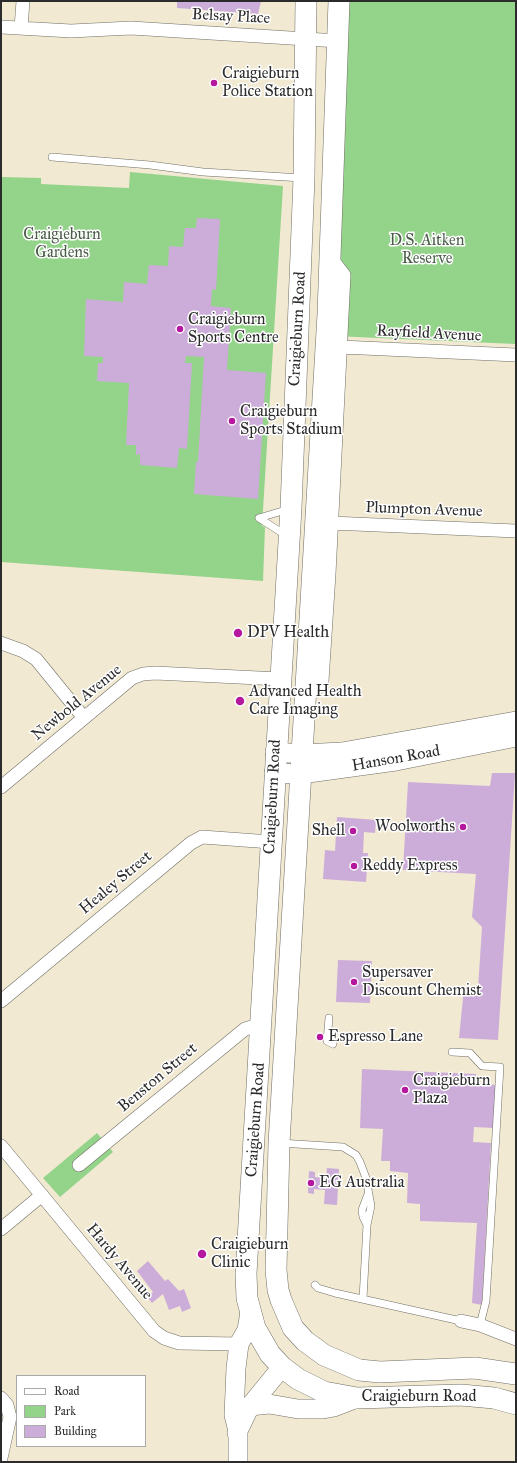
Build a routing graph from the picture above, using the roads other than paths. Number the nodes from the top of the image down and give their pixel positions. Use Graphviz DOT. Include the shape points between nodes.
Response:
graph roads {
  1 [pos="23,1"];
  2 [pos="306,1"];
  3 [pos="339,1"];
  4 [pos="1,27"];
  5 [pos="21,28"];
  6 [pos="299,34"];
  7 [pos="338,41"];
  8 [pos="52,157"];
  9 [pos="304,178"];
  10 [pos="331,258"];
  11 [pos="341,347"];
  12 [pos="516,355"];
  13 [pos="291,508"];
  14 [pos="331,523"];
  15 [pos="516,531"];
  16 [pos="289,538"];
  17 [pos="1,643"];
  18 [pos="280,679"];
  19 [pos="306,698"];
  20 [pos="84,718"];
  21 [pos="516,721"];
  22 [pos="516,737"];
  23 [pos="275,752"];
  24 [pos="302,754"];
  25 [pos="274,773"];
  26 [pos="301,774"];
  27 [pos="1,787"];
  28 [pos="271,842"];
  29 [pos="1,1002"];
  30 [pos="328,1018"];
  31 [pos="262,1024"];
  32 [pos="333,1044"];
  33 [pos="452,1052"];
  34 [pos="254,1142"];
  35 [pos="279,1143"];
  36 [pos="1,1146"];
  37 [pos="80,1165"];
  38 [pos="42,1195"];
  39 [pos="1,1229"];
  40 [pos="315,1284"];
  41 [pos="363,1299"];
  42 [pos="250,1312"];
  43 [pos="462,1321"];
  44 [pos="480,1325"];
  45 [pos="516,1339"];
  46 [pos="304,1341"];
  47 [pos="240,1344"];
  48 [pos="282,1367"];
  49 [pos="516,1374"];
  50 [pos="1,1398"];
  51 [pos="357,1398"];
  52 [pos="516,1404"];
  53 [pos="250,1406"];
  54 [pos="238,1431"];
  55 [pos="1,1458"];
  56 [pos="232,1462"];
  57 [pos="238,1462"];
  1 -- 5 [label="street"];
  2 -- 6 [label="main road, Craigieburn Road"];
  3 -- 7 [label="main road, Craigieburn Road"];
  4 -- 5 [label="street, Belsay Place"];
  5 -- 6 [label="street, Belsay Place" via="71,31 131,28"];
  6 -- 7 [label="street, Belsay Place"];
  6 -- 9 [label="main road, Craigieburn Road"];
  7 -- 10 [label="main road, Craigieburn Road"];
  8 -- 9 [label="lane" via="203,172"];
  9 -- 13 [label="main road, Craigieburn Road"];
  10 -- 11 [label="street" via="344,275"];
  10 -- 19 [label="main road, Craigieburn Road"];
  11 -- 12 [label="street, Rayfield Avenue"];
  11 -- 14 [label="street"];
  13 -- 16 [label="main road, Craigieburn Road"];
  13 -- 16 [label="lane" via="259,518"];
  14 -- 15 [label="street, Plumpton Avenue"];
  14 -- 19 [label="street" via="322,677 318,688"];
  16 -- 18 [label="main road, Craigieburn Road"];
  17 -- 20 [label="street" via="24,651 36,659"];
  18 -- 20 [label="street, Newbold Avenue" via="143,674 132,678"];
  18 -- 23 [label="main road, Craigieburn Road"];
  19 -- 24 [label="main road, Craigieburn Road"];
  20 -- 27 [label="street, Newbold Avenue"];
  21 -- 24 [label="street, Hanson Road" via="342,752"];
  22 -- 26 [label="street, Hanson Road" via="396,761"];
  23 -- 24 [label="street, Hanson Road"];
  23 -- 25 [label="main road, Craigieburn Road"];
  24 -- 26 [label="main road, Craigieburn Road"];
  25 -- 26 [label="street, Hanson Road"];
  25 -- 28 [label="main road, Craigieburn Road"];
  26 -- 35 [label="main road, Craigieburn Road"];
  28 -- 29 [label="street, Healey Street" via="202,837 191,843"];
  28 -- 31 [label="main road, Craigieburn Road"];
  30 -- 32 [label="lane" via="327,1041"];
  31 -- 34 [label="main road, Craigieburn Road"];
  31 -- 37 [label="street, Benston Street" via="239,1033"];
  33 -- 44 [label="lane" via="470,1053 482,1066 500,1067 486,1301"];
  34 -- 35 [label="main road"];
  34 -- 42 [label="main road, Craigieburn Road" via="246,1274"];
  35 -- 41 [label="lane" via="343,1147 356,1155 360,1162 368,1194 362,1210 367,1225"];
  35 -- 46 [label="main road, Craigieburn Road" via="276,1270 278,1290 294,1328"];
  36 -- 38 [label="street, Hardy Avenue"];
  38 -- 39 [label="street"];
  38 -- 47 [label="street, Hardy Avenue" via="154,1331 179,1343"];
  40 -- 41 [label="lane" via="318,1288"];
  41 -- 43 [label="lane"];
  42 -- 47 [label="street" via="247,1330"];
  42 -- 48 [label="main road, Craigieburn Road" via="260,1338"];
  43 -- 44 [label="street"];
  44 -- 45 [label="street"];
  46 -- 48 [label="main road"];
  46 -- 49 [label="main road, Craigieburn Road" via="324,1355 359,1370 380,1372 475,1368"];
  47 -- 54 [label="street" via="234,1416"];
  48 -- 51 [label="main road, Craigieburn Road" via="298,1379 324,1392"];
  48 -- 53 [label="street"];
  50 -- 55 [label="street" via="7,1405 10,1417"];
  51 -- 52 [label="main road, Craigieburn Road" via="461,1395 494,1398"];
  51 -- 53 [label="street" via="334,1408 323,1409 298,1409 269,1404"];
  53 -- 54 [label="street"];
  54 -- 56 [label="street"];
  54 -- 57 [label="street"];
}
